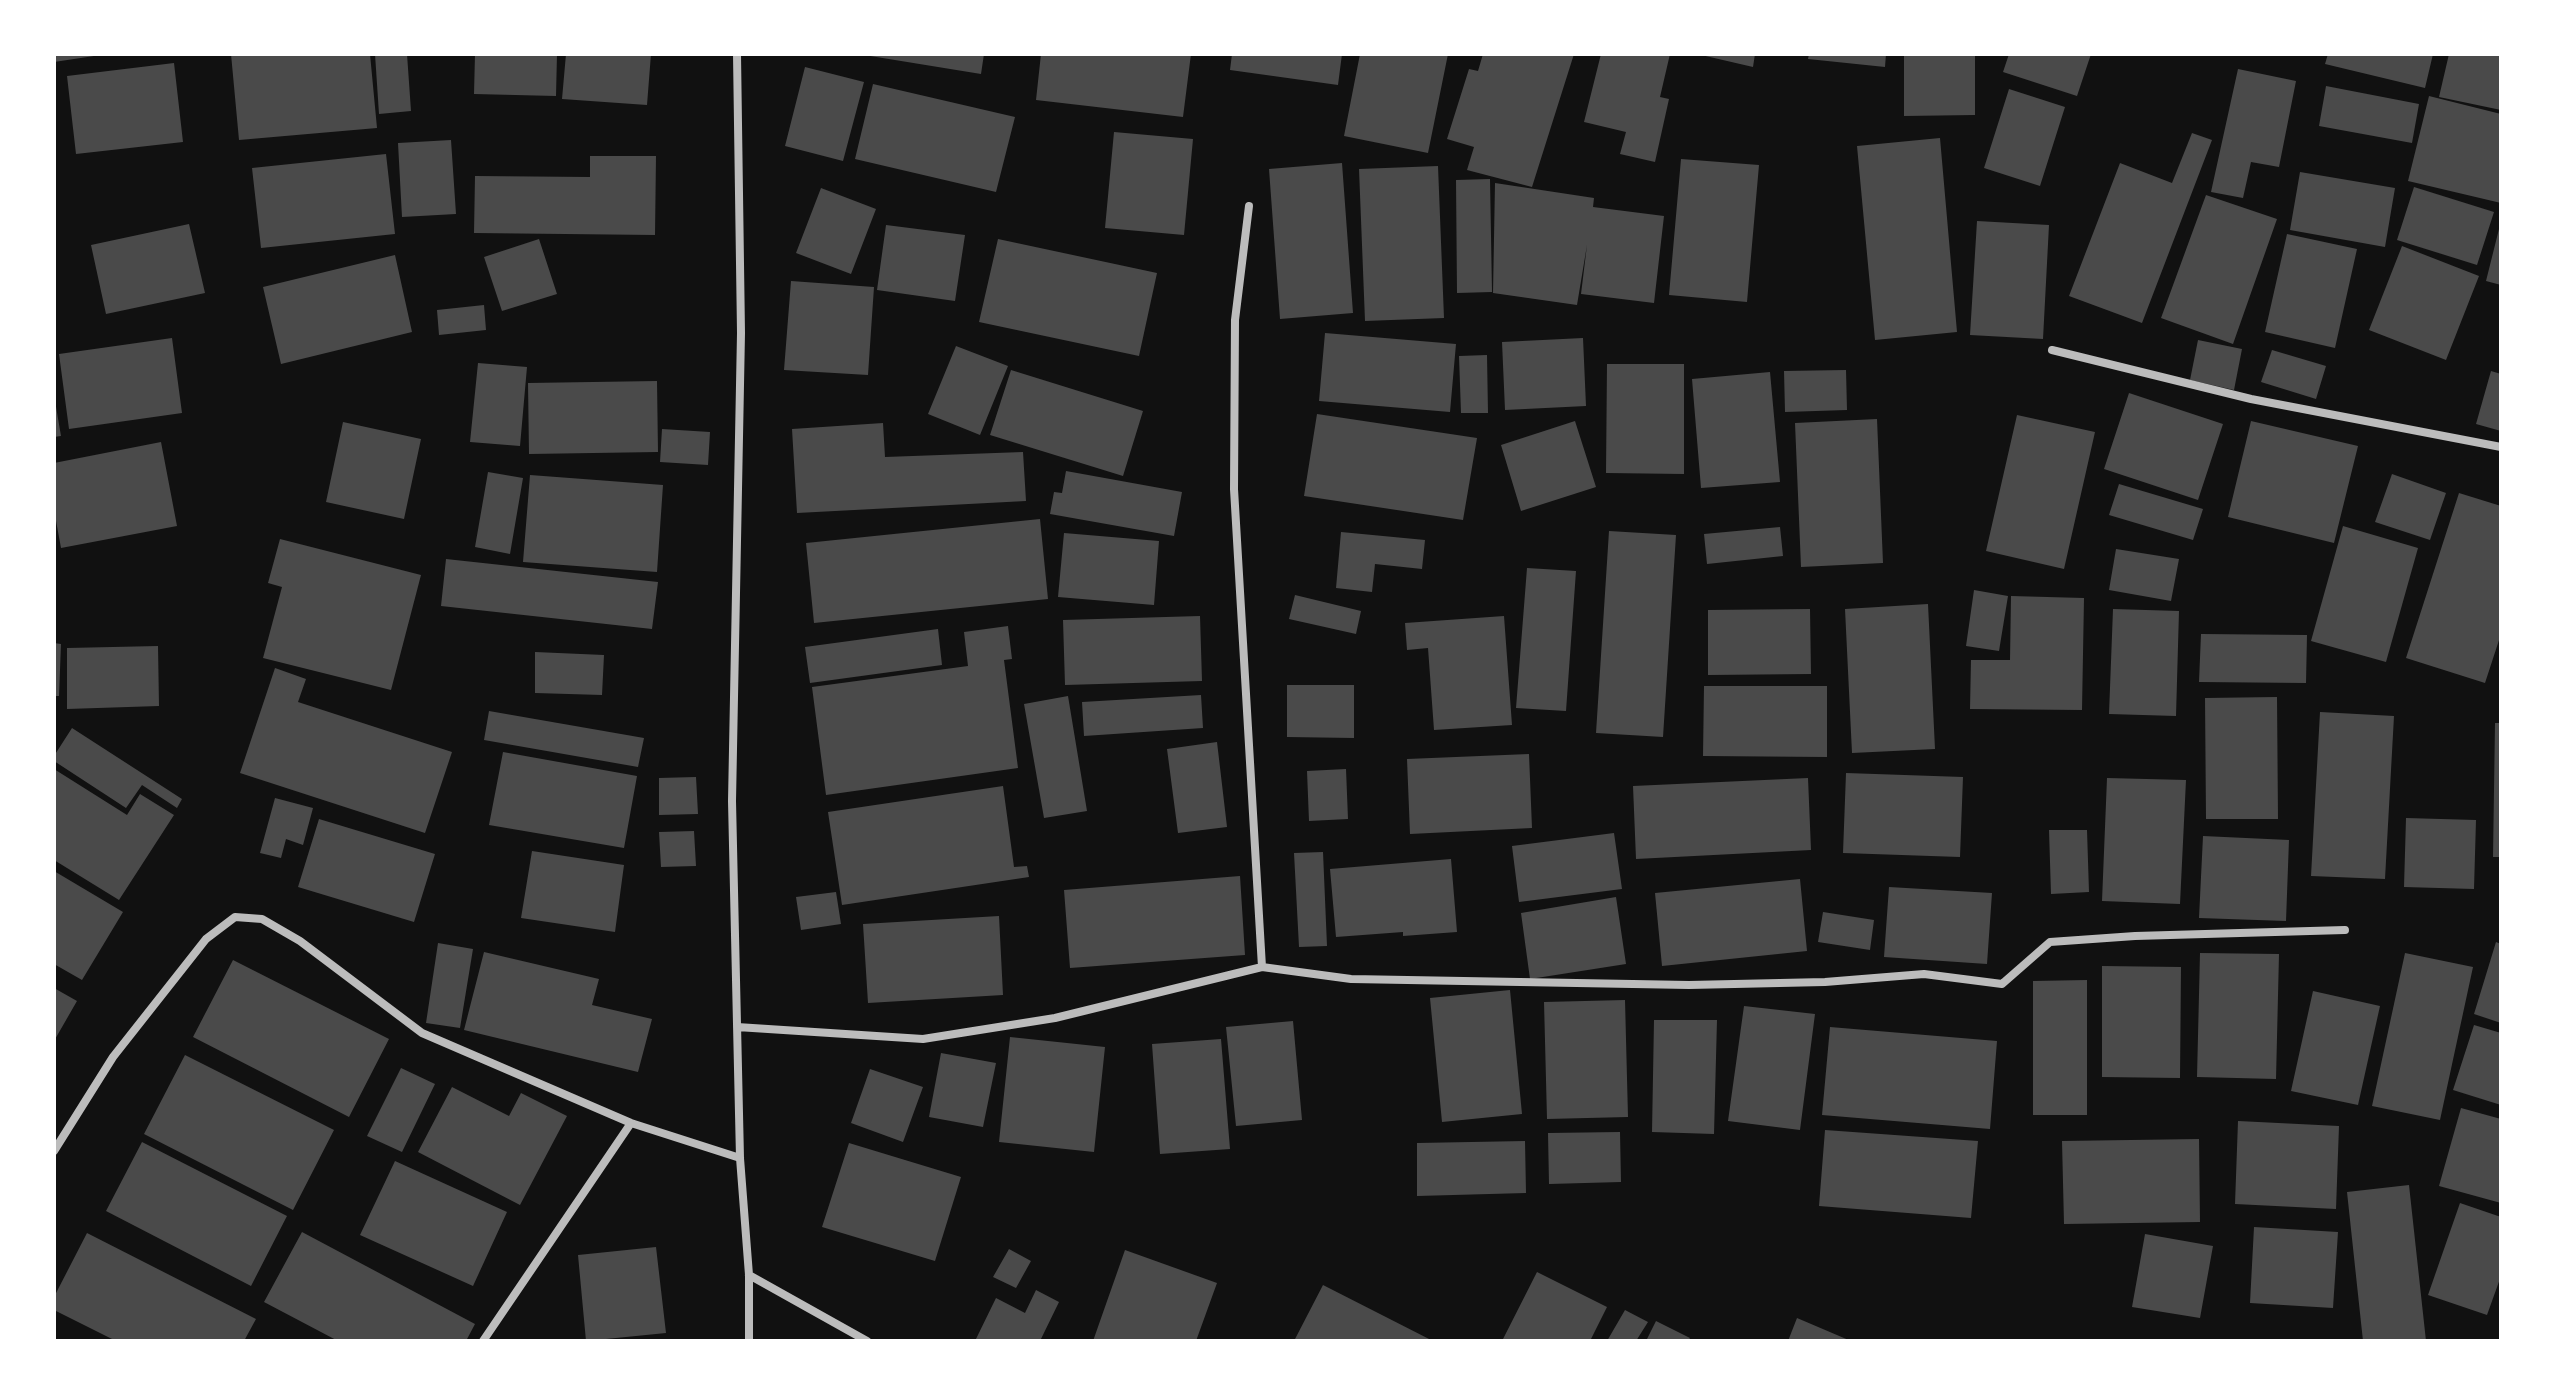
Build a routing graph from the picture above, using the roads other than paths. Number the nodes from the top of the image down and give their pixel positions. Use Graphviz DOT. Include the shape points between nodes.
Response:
graph roads {
  1 [pos="737,54"];
  2 [pos="1249,206"];
  3 [pos="2052,350"];
  4 [pos="2501,447"];
  5 [pos="2345,930"];
  6 [pos="1262,967"];
  7 [pos="737,1027"];
  8 [pos="631,1123"];
  9 [pos="58,1137"];
  10 [pos="54,1151"];
  11 [pos="740,1158"];
  12 [pos="749,1275"];
  13 [pos="483,1341"];
  14 [pos="749,1341"];
  15 [pos="867,1341"];
  1 -- 7 [label="street" via="741,333 732,801"];
  2 -- 6 [label="street" via="1235,320 1234,489"];
  3 -- 4 [label="street" via="2251,399"];
  5 -- 6 [label="street" via="2050,942 2002,984 1924,974 1689,985 1351,979"];
  6 -- 7 [label="street" via="1055,1018 923,1039"];
  7 -- 11 [label="street"];
  8 -- 9 [label="street" via="422,1033 300,941 262,919 235,917 206,939"];
  8 -- 11 [label="street"];
  8 -- 13 [label="street"];
  9 -- 10 [label="street"];
  11 -- 12 [label="street"];
  12 -- 14 [label="street"];
  12 -- 15 [label="street"];
}
